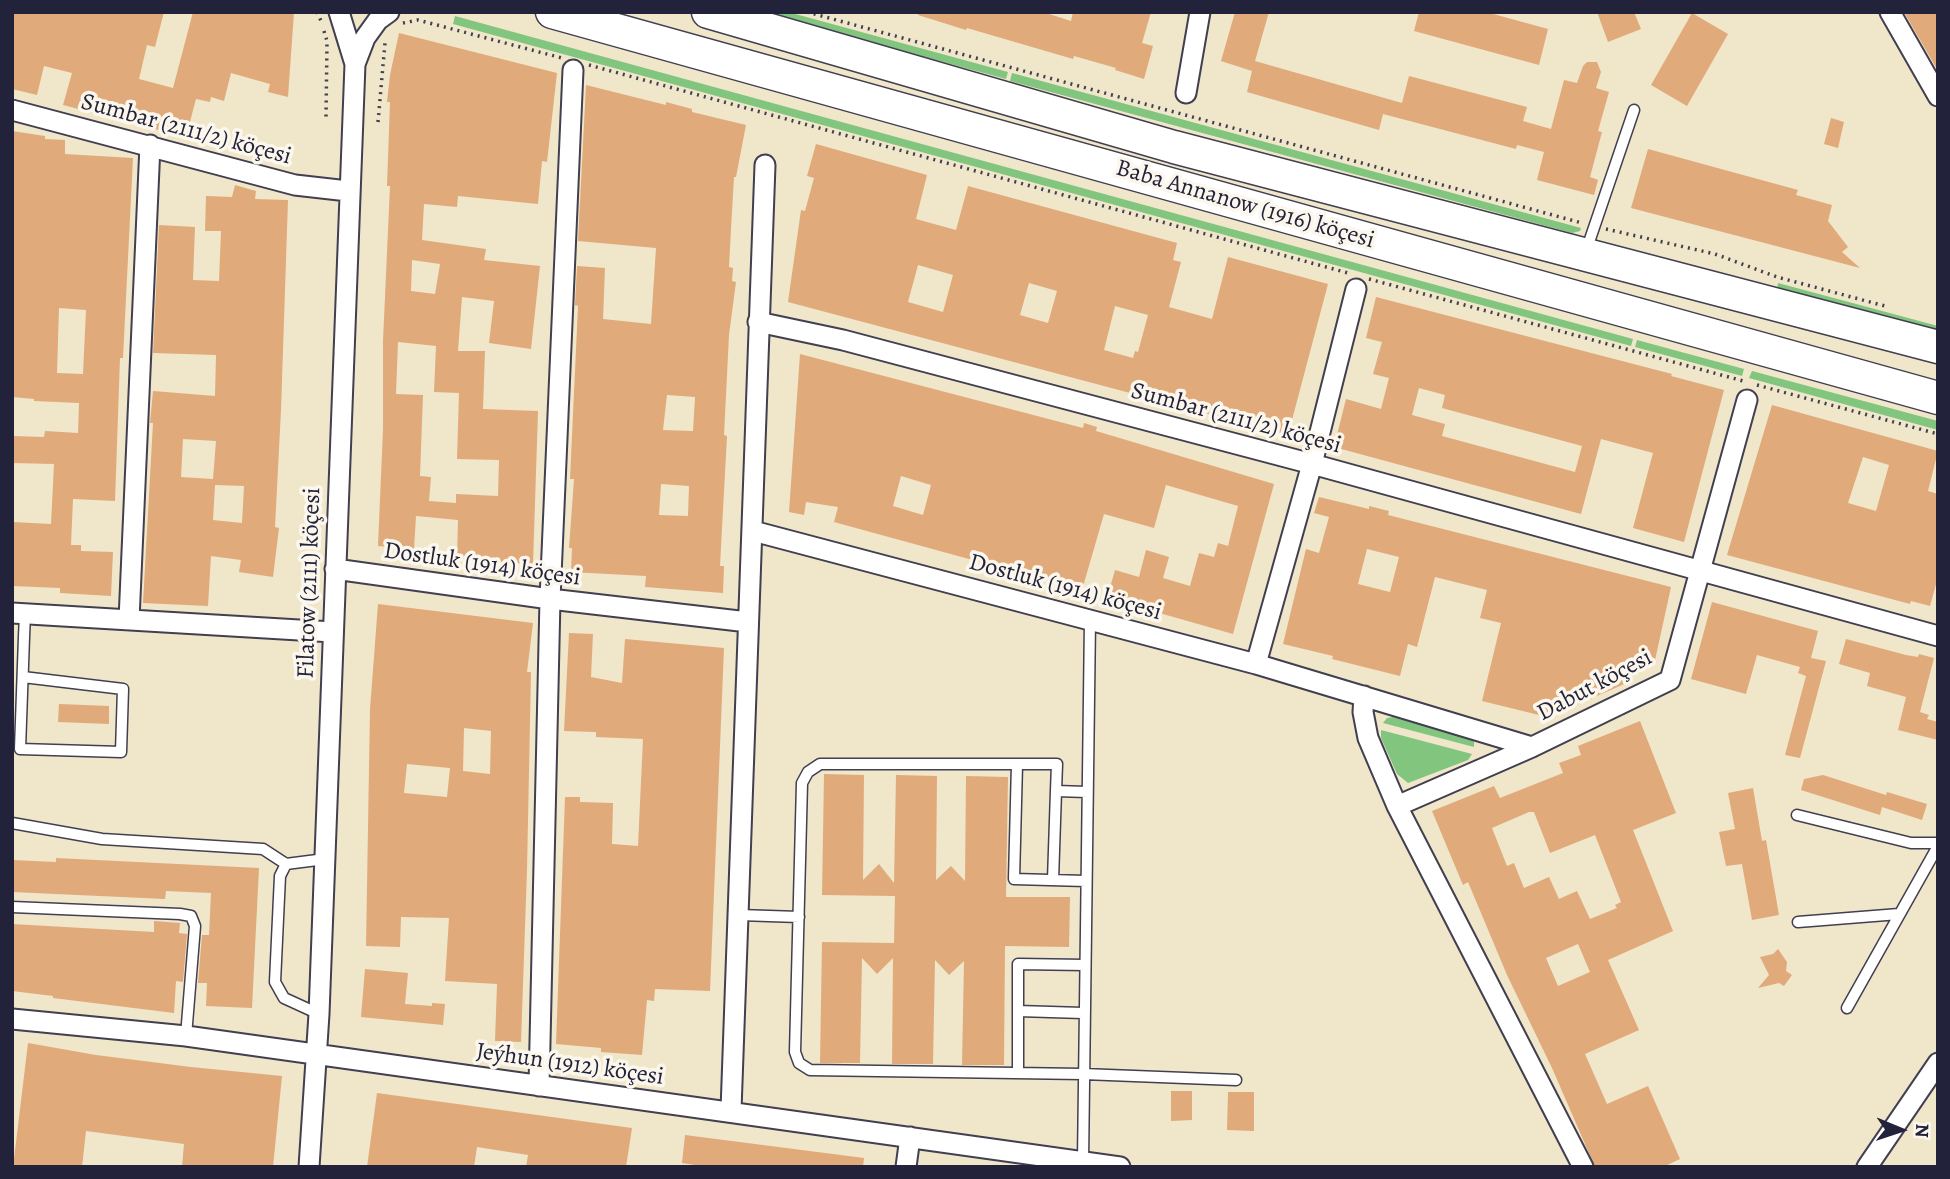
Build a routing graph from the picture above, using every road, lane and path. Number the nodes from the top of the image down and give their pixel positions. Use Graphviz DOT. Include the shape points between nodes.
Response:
graph roads {
  1 [pos="317,12"];
  2 [pos="340,12"];
  3 [pos="552,12"];
  4 [pos="708,12"];
  5 [pos="807,12"];
  6 [pos="1200,12"];
  7 [pos="1890,12"];
  8 [pos="393,19"];
  9 [pos="385,42"];
  10 [pos="355,64"];
  11 [pos="574,64"];
  12 [pos="1186,93"];
  13 [pos="1938,96"];
  14 [pos="12,110"];
  15 [pos="1634,110"];
  16 [pos="326,118"];
  17 [pos="378,122"];
  18 [pos="150,145"];
  19 [pos="765,165"];
  20 [pos="348,191"];
  21 [pos="1590,241"];
  22 [pos="1356,289"];
  23 [pos="1896,309"];
  24 [pos="758,322"];
  25 [pos="1938,347"];
  26 [pos="1938,398"];
  27 [pos="1747,400"];
  28 [pos="1938,434"];
  29 [pos="1311,464"];
  30 [pos="753,531"];
  31 [pos="335,569"];
  32 [pos="1700,569"];
  33 [pos="550,599"];
  34 [pos="19,613"];
  35 [pos="128,620"];
  36 [pos="1090,620"];
  37 [pos="748,622"];
  38 [pos="333,632"];
  39 [pos="1938,636"];
  40 [pos="1256,664"];
  41 [pos="23,677"];
  42 [pos="1364,696"];
  43 [pos="1532,747"];
  44 [pos="1017,764"];
  45 [pos="1056,791"];
  46 [pos="1087,792"];
  47 [pos="1397,806"];
  48 [pos="1797,815"];
  49 [pos="12,822"];
  50 [pos="1938,845"];
  51 [pos="325,859"];
  52 [pos="286,864"];
  53 [pos="1053,880"];
  54 [pos="1086,881"];
  55 [pos="12,907"];
  56 [pos="1899,914"];
  57 [pos="739,915"];
  58 [pos="799,917"];
  59 [pos="1798,922"];
  60 [pos="1085,965"];
  61 [pos="1847,1008"];
  62 [pos="1018,1011"];
  63 [pos="1083,1013"];
  64 [pos="319,1014"];
  65 [pos="12,1019"];
  66 [pos="187,1036"];
  67 [pos="315,1054"];
  68 [pos="1938,1063"];
  69 [pos="1018,1073"];
  70 [pos="1083,1074"];
  71 [pos="1236,1080"];
  72 [pos="538,1086"];
  73 [pos="731,1111"];
  74 [pos="910,1137"];
  75 [pos="1083,1161"];
  76 [pos="309,1167"];
  77 [pos="906,1167"];
  78 [pos="1120,1167"];
  79 [pos="1583,1167"];
  80 [pos="1867,1167"];
  1 -- 16 [label="path" via="327,41"];
  2 -- 10 [label="street"];
  3 -- 26 [label="main road, Baba Annanow (1916) köçesi"];
  4 -- 21 [label="main road, Baba Annanow (1916) köçesi" via="1174,147"];
  5 -- 21 [label="path"];
  6 -- 12 [label="street"];
  7 -- 13 [label="street"];
  8 -- 10 [label="street, Filatow (2111) köçesi" via="378,20"];
  8 -- 11 [label="path" via="418,20"];
  9 -- 17 [label="path"];
  10 -- 20 [label="street, Filatow (2111) köçesi"];
  11 -- 28 [label="path"];
  11 -- 33 [label="street"];
  14 -- 18 [label="street, Sumbar (2111/2) köçesi"];
  15 -- 21 [label="lane"];
  18 -- 20 [label="street, Sumbar (2111/2) köçesi" via="295,185"];
  18 -- 35 [label="street"];
  19 -- 24 [label="street"];
  20 -- 31 [label="street, Filatow (2111) köçesi"];
  21 -- 23 [label="path" via="1715,254"];
  21 -- 25 [label="main road, Baba Annanow (1916) köçesi"];
  22 -- 29 [label="street"];
  24 -- 29 [label="street, Sumbar (2111/2) köçesi" via="843,340"];
  24 -- 30 [label="street"];
  27 -- 32 [label="street, Dabut köçesi"];
  29 -- 32 [label="street, Sumbar (2111/2) köçesi"];
  29 -- 40 [label="street"];
  30 -- 36 [label="street, Dostluk (1914) köçesi"];
  30 -- 37 [label="street"];
  31 -- 33 [label="street, Dostluk (1914) köçesi"];
  31 -- 38 [label="street, Filatow (2111) köçesi"];
  32 -- 39 [label="street, Sumbar (2111/2) köçesi"];
  32 -- 43 [label="street, Dabut köçesi" via="1670,680"];
  33 -- 37 [label="street, Dostluk (1914) köçesi"];
  33 -- 72 [label="street"];
  34 -- 35 [label="street"];
  34 -- 41 [label="lane"];
  35 -- 38 [label="street"];
  36 -- 40 [label="street, Dostluk (1914) köçesi"];
  36 -- 46 [label="lane"];
  37 -- 57 [label="street"];
  38 -- 51 [label="street, Filatow (2111) köçesi"];
  40 -- 42 [label="street, Dostluk (1914) köçesi"];
  41 -- 41 [label="lane" via="20,749 121,752 123,689"];
  42 -- 43 [label="street, Dostluk (1914) köçesi"];
  42 -- 47 [label="street" via="1368,737"];
  43 -- 47 [label="street, Dabut köçesi"];
  44 -- 45 [label="lane" via="1057,764"];
  44 -- 53 [label="lane" via="1014,880"];
  44 -- 58 [label="lane" via="820,764 808,772 802,783"];
  45 -- 46 [label="lane"];
  45 -- 53 [label="lane"];
  46 -- 54 [label="lane"];
  47 -- 79 [label="street"];
  48 -- 50 [label="lane" via="1911,843"];
  49 -- 52 [label="lane" via="102,839 263,849"];
  50 -- 56 [label="lane"];
  51 -- 52 [label="lane"];
  51 -- 64 [label="street, Filatow (2111) köçesi"];
  52 -- 64 [label="lane" via="280,876 275,982 284,998"];
  53 -- 54 [label="lane"];
  54 -- 60 [label="lane"];
  55 -- 66 [label="lane" via="191,916 195,926"];
  56 -- 59 [label="lane"];
  56 -- 61 [label="lane"];
  57 -- 58 [label="lane"];
  57 -- 73 [label="street"];
  58 -- 69 [label="lane" via="795,1052 799,1063 810,1070"];
  60 -- 62 [label="lane" via="1018,964"];
  60 -- 63 [label="lane"];
  62 -- 63 [label="lane"];
  62 -- 69 [label="lane"];
  63 -- 70 [label="lane"];
  64 -- 67 [label="street, Filatow (2111) köçesi"];
  65 -- 66 [label="street, Jeýhun (1912) köçesi"];
  66 -- 67 [label="street, Jeýhun (1912) köçesi"];
  67 -- 72 [label="street, Jeýhun (1912) köçesi"];
  67 -- 76 [label="street, Filatow (2111) köçesi"];
  68 -- 80 [label="street"];
  69 -- 70 [label="lane"];
  70 -- 71 [label="lane"];
  70 -- 75 [label="lane"];
  72 -- 73 [label="street, Jeýhun (1912) köçesi"];
  73 -- 74 [label="street, Jeýhun (1912) köçesi"];
  74 -- 75 [label="street, Jeýhun (1912) köçesi"];
  74 -- 77 [label="street"];
  75 -- 78 [label="street, Jeýhun (1912) köçesi"];
}
